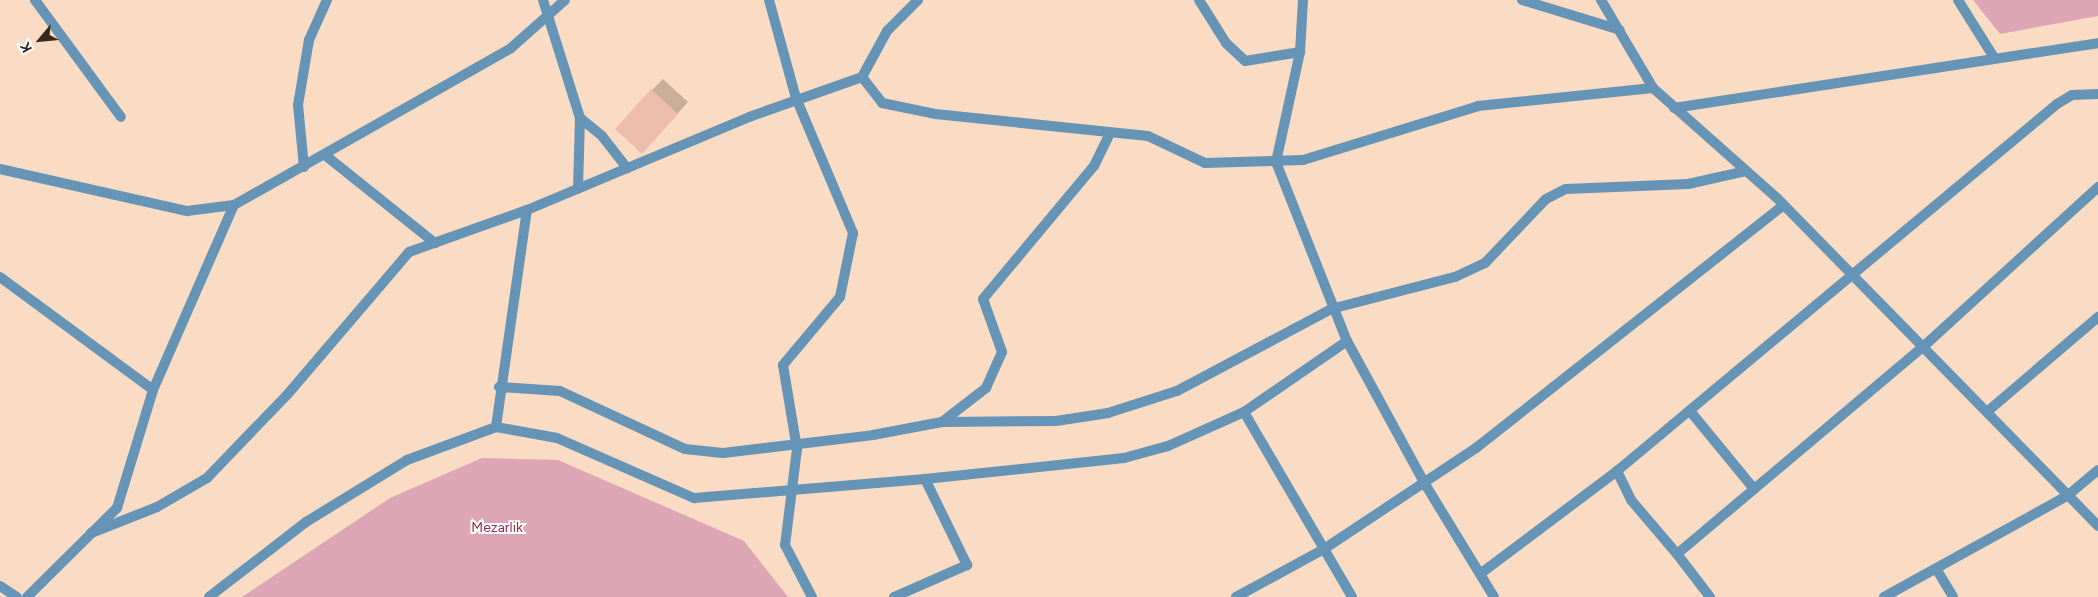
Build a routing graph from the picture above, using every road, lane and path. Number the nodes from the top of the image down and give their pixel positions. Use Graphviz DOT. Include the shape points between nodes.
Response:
graph roads {
  1 [pos="35,0"];
  2 [pos="327,0"];
  3 [pos="543,0"];
  4 [pos="565,0"];
  5 [pos="770,0"];
  6 [pos="918,0"];
  7 [pos="1199,0"];
  8 [pos="1303,0"];
  9 [pos="1522,0"];
  10 [pos="1601,0"];
  11 [pos="1958,0"];
  12 [pos="549,14"];
  13 [pos="1620,30"];
  14 [pos="2098,43"];
  15 [pos="1300,52"];
  16 [pos="1993,56"];
  17 [pos="862,77"];
  18 [pos="1653,88"];
  19 [pos="2098,94"];
  20 [pos="796,98"];
  21 [pos="1674,108"];
  22 [pos="121,117"];
  23 [pos="580,118"];
  24 [pos="1110,133"];
  25 [pos="325,155"];
  26 [pos="1276,162"];
  27 [pos="304,167"];
  28 [pos="627,168"];
  29 [pos="0,169"];
  30 [pos="1746,171"];
  31 [pos="2098,187"];
  32 [pos="578,189"];
  33 [pos="234,205"];
  34 [pos="1784,205"];
  35 [pos="527,210"];
  36 [pos="435,243"];
  37 [pos="1853,275"];
  38 [pos="0,277"];
  39 [pos="1331,308"];
  40 [pos="2098,317"];
  41 [pos="1347,341"];
  42 [pos="1924,346"];
  43 [pos="499,387"];
  44 [pos="154,390"];
  45 [pos="1690,411"];
  46 [pos="1244,412"];
  47 [pos="1988,412"];
  48 [pos="942,422"];
  49 [pos="496,427"];
  50 [pos="796,445"];
  51 [pos="2098,470"];
  52 [pos="1617,471"];
  53 [pos="925,479"];
  54 [pos="1425,484"];
  55 [pos="795,487"];
  56 [pos="1754,489"];
  57 [pos="2067,496"];
  58 [pos="2098,526"];
  59 [pos="91,534"];
  60 [pos="1324,550"];
  61 [pos="1677,554"];
  62 [pos="1937,570"];
  63 [pos="1480,574"];
  64 [pos="0,586"];
  65 [pos="17,597"];
  66 [pos="27,597"];
  67 [pos="209,597"];
  68 [pos="812,597"];
  69 [pos="894,597"];
  70 [pos="1236,597"];
  71 [pos="1352,597"];
  72 [pos="1494,597"];
  73 [pos="1710,597"];
  74 [pos="1884,597"];
  75 [pos="1952,597"];
  1 -- 22 [label="street"];
  2 -- 27 [label="street" via="308,40 298,105"];
  3 -- 12 [label="street"];
  4 -- 12 [label="street"];
  5 -- 20 [label="street"];
  6 -- 17 [label="street" via="887,31"];
  7 -- 15 [label="street" via="1226,43 1245,61"];
  8 -- 15 [label="street"];
  9 -- 13 [label="street"];
  10 -- 13 [label="street"];
  11 -- 16 [label="street"];
  12 -- 23 [label="street"];
  12 -- 25 [label="street" via="511,48"];
  13 -- 18 [label="street"];
  14 -- 16 [label="street"];
  15 -- 26 [label="street"];
  16 -- 21 [label="street"];
  17 -- 20 [label="street"];
  17 -- 24 [label="street" via="882,103 935,114"];
  18 -- 21 [label="street"];
  18 -- 26 [label="street" via="1478,106 1303,160"];
  19 -- 37 [label="street" via="2072,95 2057,104"];
  20 -- 28 [label="street"];
  20 -- 50 [label="street" via="853,233 840,297 783,365"];
  21 -- 30 [label="street"];
  23 -- 28 [label="street" via="602,136"];
  23 -- 32 [label="street"];
  24 -- 26 [label="street" via="1148,136 1205,163"];
  24 -- 48 [label="street" via="1094,166 983,299 1002,352 986,388"];
  25 -- 27 [label="street"];
  25 -- 36 [label="street"];
  26 -- 39 [label="street"];
  27 -- 33 [label="street"];
  28 -- 32 [label="street"];
  29 -- 33 [label="street" via="187,211"];
  30 -- 34 [label="street"];
  30 -- 39 [label="street" via="1688,184 1566,189 1546,199 1484,263 1455,277"];
  31 -- 42 [label="street"];
  32 -- 35 [label="street"];
  33 -- 44 [label="street"];
  34 -- 37 [label="street"];
  34 -- 54 [label="street"];
  35 -- 36 [label="street"];
  35 -- 43 [label="street" via="512,331"];
  36 -- 59 [label="street" via="409,252 287,395 207,478 157,507"];
  37 -- 42 [label="street"];
  37 -- 45 [label="street"];
  38 -- 44 [label="street"];
  39 -- 41 [label="street"];
  39 -- 48 [label="street" via="1177,391 1108,413 1056,421"];
  40 -- 47 [label="street"];
  41 -- 46 [label="street"];
  41 -- 54 [label="street"];
  42 -- 47 [label="street"];
  42 -- 56 [label="street"];
  43 -- 49 [label="street"];
  43 -- 50 [label="street" via="560,391 685,449 723,453"];
  44 -- 59 [label="street" via="117,508"];
  45 -- 52 [label="street"];
  45 -- 56 [label="street"];
  46 -- 53 [label="street" via="1168,446 1124,458"];
  46 -- 60 [label="street"];
  47 -- 57 [label="street"];
  48 -- 50 [label="street"];
  49 -- 55 [label="street" via="557,438 694,498"];
  49 -- 67 [label="street" via="407,460 306,522"];
  50 -- 55 [label="street"];
  51 -- 57 [label="street"];
  52 -- 61 [label="street" via="1630,500"];
  52 -- 63 [label="street"];
  53 -- 55 [label="street"];
  53 -- 69 [label="street" via="967,565"];
  54 -- 60 [label="street"];
  54 -- 63 [label="street"];
  55 -- 68 [label="street" via="785,546"];
  56 -- 61 [label="street"];
  57 -- 58 [label="street"];
  57 -- 62 [label="street"];
  59 -- 66 [label="street"];
  60 -- 70 [label="street"];
  60 -- 71 [label="street"];
  61 -- 73 [label="street"];
  62 -- 74 [label="street"];
  62 -- 75 [label="street"];
  63 -- 72 [label="street"];
  64 -- 65 [label="street"];
}
